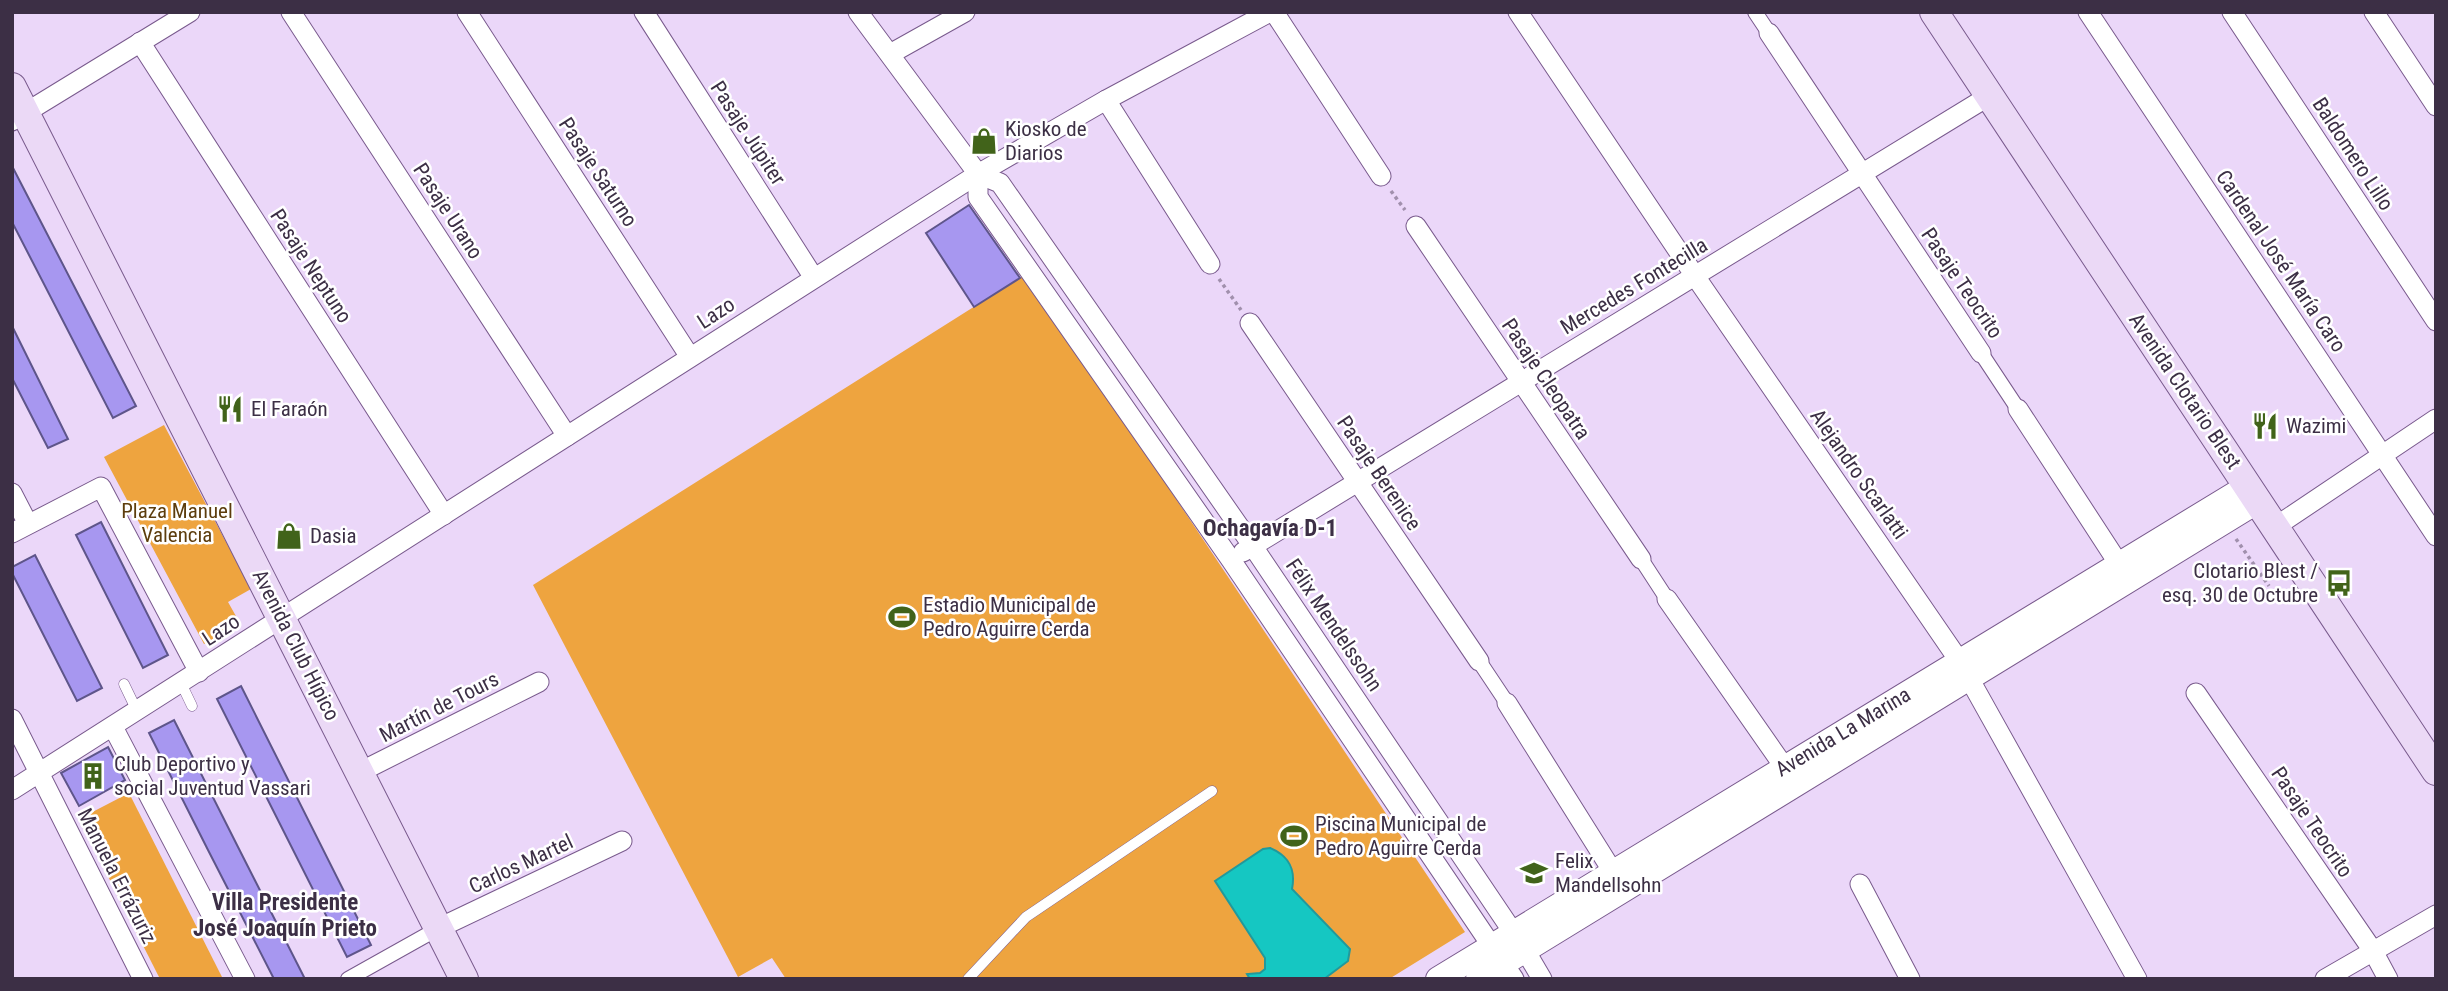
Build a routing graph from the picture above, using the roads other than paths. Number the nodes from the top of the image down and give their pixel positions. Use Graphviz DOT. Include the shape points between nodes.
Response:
graph roads {
  1 [pos="190,12"];
  2 [pos="291,12"];
  3 [pos="467,12"];
  4 [pos="644,12"];
  5 [pos="858,12"];
  6 [pos="965,12"];
  7 [pos="1272,12"];
  8 [pos="1518,12"];
  9 [pos="1755,12"];
  10 [pos="1934,12"];
  11 [pos="2088,12"];
  12 [pos="2232,12"];
  13 [pos="2374,12"];
  14 [pos="1769,33"];
  15 [pos="140,42"];
  16 [pos="890,54"];
  17 [pos="12,87"];
  18 [pos="1989,96"];
  19 [pos="1106,100"];
  20 [pos="2436,106"];
  21 [pos="19,117"];
  22 [pos="1862,173"];
  23 [pos="978,174"];
  24 [pos="1381,176"];
  25 [pos="1416,226"];
  26 [pos="1210,264"];
  27 [pos="1695,276"];
  28 [pos="814,278"];
  29 [pos="2436,321"];
  30 [pos="1250,323"];
  31 [pos="1982,354"];
  32 [pos="690,357"];
  33 [pos="1520,382"];
  34 [pos="2018,409"];
  35 [pos="2436,419"];
  36 [pos="567,436"];
  37 [pos="2382,455"];
  38 [pos="1358,481"];
  39 [pos="12,493"];
  40 [pos="2253,494"];
  41 [pos="444,515"];
  42 [pos="2275,527"];
  43 [pos="20,528"];
  44 [pos="2436,536"];
  45 [pos="1252,545"];
  46 [pos="1641,559"];
  47 [pos="1231,561"];
  48 [pos="2125,572"];
  49 [pos="1667,599"];
  50 [pos="282,618"];
  51 [pos="1479,662"];
  52 [pos="1964,670"];
  53 [pos="199,672"];
  54 [pos="539,682"];
  55 [pos="181,683"];
  56 [pos="124,684"];
  57 [pos="2196,693"];
  58 [pos="1507,703"];
  59 [pos="192,706"];
  60 [pos="137,711"];
  61 [pos="12,719"];
  62 [pos="113,727"];
  63 [pos="1785,768"];
  64 [pos="2436,771"];
  65 [pos="360,772"];
  66 [pos="39,774"];
  67 [pos="12,790"];
  68 [pos="1212,792"];
  69 [pos="1696,834"];
  70 [pos="622,841"];
  71 [pos="1614,872"];
  72 [pos="1860,884"];
  73 [pos="2436,915"];
  74 [pos="439,928"];
  75 [pos="2373,951"];
  76 [pos="1510,954"];
  77 [pos="351,978"];
  78 [pos="143,979"];
  79 [pos="245,979"];
  80 [pos="464,979"];
  81 [pos="968,979"];
  82 [pos="1438,979"];
  83 [pos="1478,979"];
  84 [pos="1542,979"];
  85 [pos="1910,979"];
  86 [pos="2137,979"];
  87 [pos="2325,979"];
  88 [pos="2388,979"];
  1 -- 15 [label="street"];
  2 -- 36 [label="street, Pasaje Urano"];
  3 -- 32 [label="street, Pasaje Saturno"];
  4 -- 28 [label="street, Pasaje Júpiter"];
  5 -- 16 [label="street, Félix Mendelssohn"];
  6 -- 16 [label="street"];
  7 -- 19 [label="street, Lazo"];
  7 -- 24 [label="street"];
  8 -- 27 [label="street, Alejandro Scarlatti"];
  9 -- 14 [label="street, Pasaje Teocrito"];
  10 -- 18 [label="main road, Avenida Clotario Blest"];
  11 -- 37 [label="street, Cardenal José María Caro"];
  12 -- 29 [label="street, Baldomero Lillo"];
  13 -- 20 [label="street"];
  14 -- 22 [label="street, Pasaje Teocrito"];
  15 -- 21 [label="street"];
  15 -- 41 [label="street, Pasaje Neptuno"];
  16 -- 23 [label="street, Félix Mendelssohn"];
  17 -- 21 [label="main road, Avenida Club Hípico"];
  18 -- 22 [label="street, Mercedes Fontecilla"];
  18 -- 40 [label="main road, Avenida Clotario Blest"];
  19 -- 23 [label="street, Lazo"];
  19 -- 26 [label="street"];
  21 -- 50 [label="main road, Avenida Club Hípico"];
  22 -- 27 [label="street, Mercedes Fontecilla"];
  22 -- 31 [label="street, Pasaje Teocrito"];
  23 -- 28 [label="street, Lazo"];
  23 -- 45 [label="street, Félix Mendelssohn" via="1000,183"];
  23 -- 47 [label="street, Félix Mendelssohn" via="978,197"];
  25 -- 33 [label="street, Pasaje Cleopatra"];
  27 -- 33 [label="street, Mercedes Fontecilla"];
  27 -- 52 [label="street, Alejandro Scarlatti"];
  28 -- 32 [label="street, Lazo"];
  30 -- 38 [label="street, Pasaje Berenice"];
  31 -- 34 [label="street, Pasaje Teocrito"];
  32 -- 36 [label="street, Lazo"];
  33 -- 38 [label="street, Mercedes Fontecilla"];
  33 -- 46 [label="street, Pasaje Cleopatra"];
  34 -- 48 [label="street, Pasaje Teocrito"];
  35 -- 37 [label="street"];
  36 -- 41 [label="street, Lazo"];
  37 -- 42 [label="street"];
  37 -- 44 [label="street, Cardenal José María Caro"];
  38 -- 45 [label="street, Mercedes Fontecilla"];
  38 -- 51 [label="street, Pasaje Berenice"];
  39 -- 43 [label="street"];
  40 -- 42 [label="main road, Avenida Clotario Blest"];
  40 -- 48 [label="street, Avenida La Marina"];
  40 -- 48 [label="street, Avenida La Marina" via="2225,522"];
  41 -- 50 [label="street, Lazo"];
  42 -- 64 [label="main road, Avenida Clotario Blest"];
  43 -- 53 [label="street, Lazo" via="101,487"];
  45 -- 47 [label="street, Mercedes Fontecilla"];
  45 -- 76 [label="street, Félix Mendelssohn"];
  46 -- 49 [label="street, Pasaje Cleopatra"];
  47 -- 76 [label="street, Félix Mendelssohn"];
  48 -- 52 [label="street, Avenida La Marina"];
  49 -- 63 [label="street, Pasaje Cleopatra"];
  50 -- 53 [label="street, Lazo"];
  50 -- 65 [label="main road, Avenida Club Hípico"];
  51 -- 58 [label="street, Pasaje Berenice"];
  52 -- 63 [label="street, Avenida La Marina"];
  52 -- 69 [label="street, Avenida La Marina"];
  52 -- 86 [label="street, Alejandro Scarlatti"];
  53 -- 55 [label="street, Lazo"];
  54 -- 65 [label="street, Martín de Tours"];
  55 -- 59 [label="lane"];
  55 -- 60 [label="street, Lazo"];
  56 -- 60 [label="lane"];
  57 -- 75 [label="street, Pasaje Teocrito"];
  58 -- 71 [label="street, Pasaje Berenice"];
  60 -- 62 [label="street, Lazo"];
  61 -- 66 [label="street, Manuela Errázuriz"];
  62 -- 66 [label="street, Lazo"];
  62 -- 79 [label="street"];
  63 -- 69 [label="street, Avenida La Marina"];
  65 -- 74 [label="main road, Avenida Club Hípico"];
  66 -- 67 [label="street, Lazo"];
  66 -- 78 [label="street, Manuela Errázuriz"];
  68 -- 81 [label="lane" via="1026,917"];
  69 -- 71 [label="street, Avenida La Marina"];
  69 -- 76 [label="street, Avenida La Marina"];
  70 -- 74 [label="street, Carlos Martel"];
  71 -- 76 [label="street, Avenida La Marina"];
  72 -- 85 [label="street"];
  73 -- 75 [label="street"];
  74 -- 77 [label="street"];
  74 -- 80 [label="main road, Avenida Club Hípico"];
  75 -- 87 [label="street"];
  75 -- 88 [label="street, Pasaje Teocrito"];
  76 -- 82 [label="street, Avenida La Marina"];
  76 -- 83 [label="street, Avenida La Marina"];
  76 -- 84 [label="street, Félix Mendelssohn"];
}
